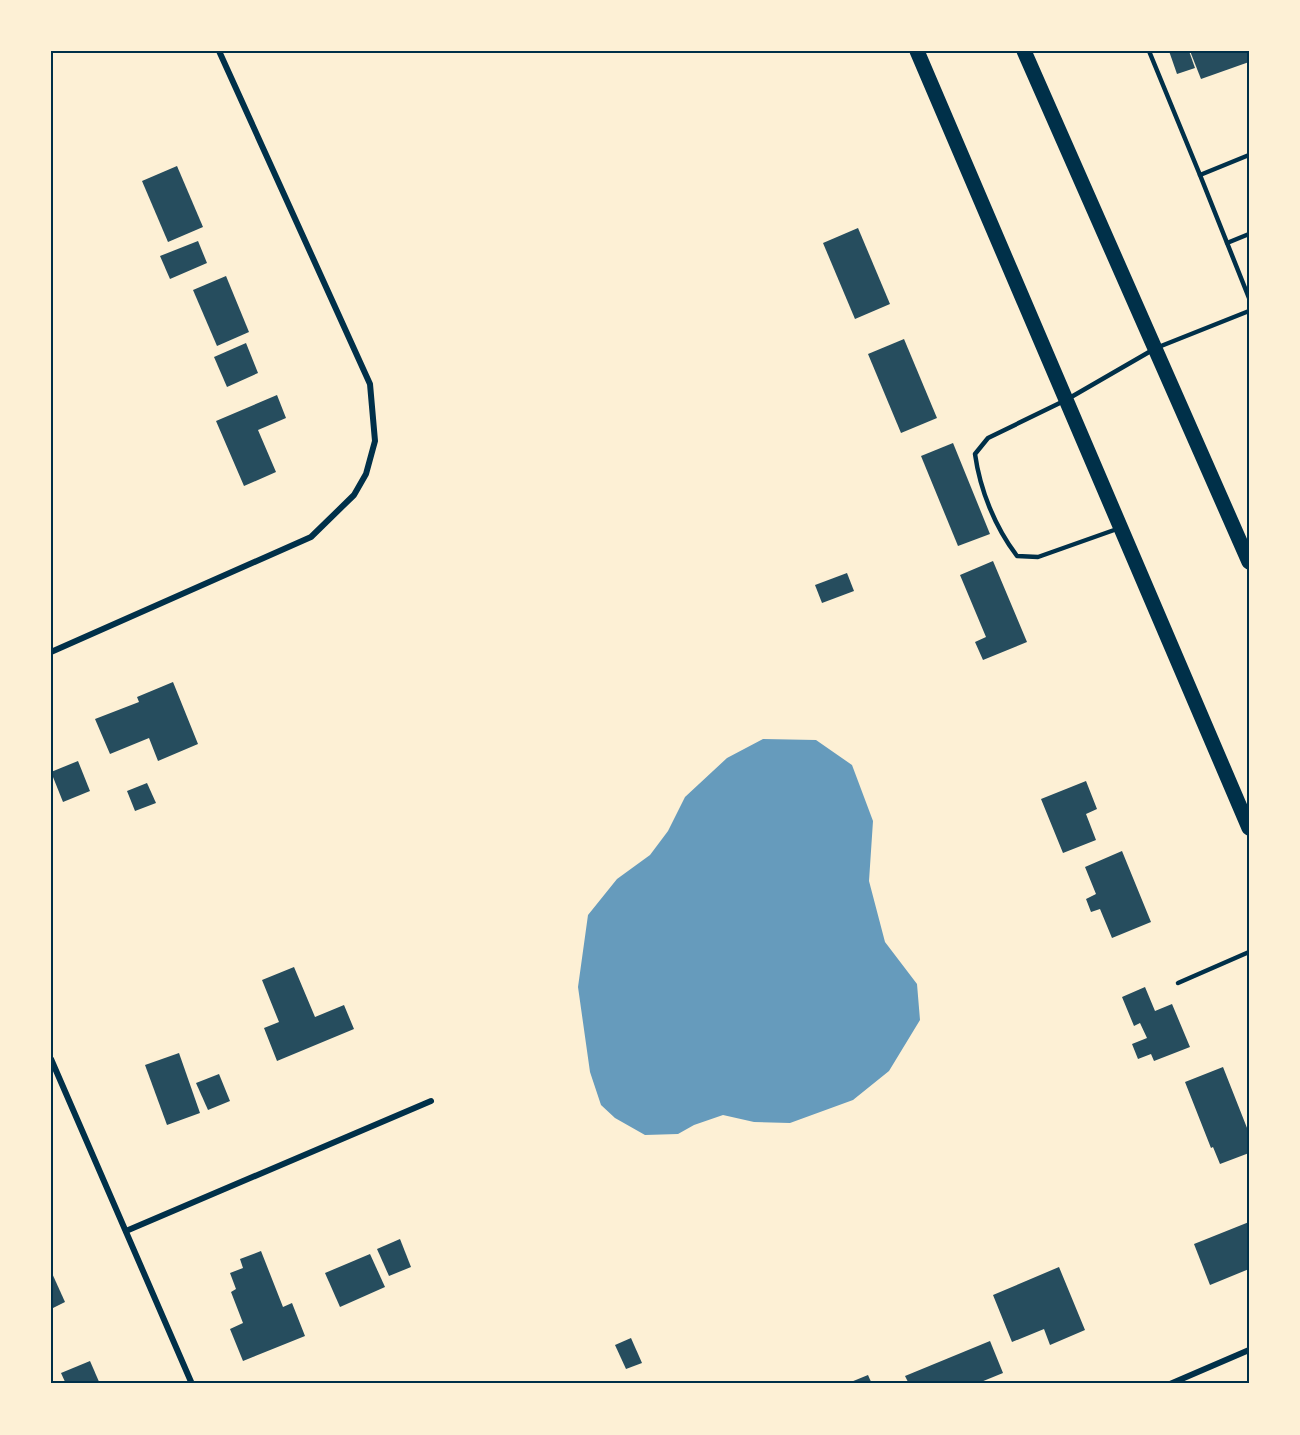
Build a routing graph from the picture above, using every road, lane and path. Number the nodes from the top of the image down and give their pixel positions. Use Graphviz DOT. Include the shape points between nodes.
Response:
graph roads {
  1 [pos="219,51"];
  2 [pos="917,51"];
  3 [pos="1024,51"];
  4 [pos="1149,51"];
  5 [pos="1249,155"];
  6 [pos="1200,175"];
  7 [pos="1249,234"];
  8 [pos="1227,243"];
  9 [pos="1249,298"];
  10 [pos="1249,311"];
  11 [pos="1156,348"];
  12 [pos="1066,400"];
  13 [pos="1121,528"];
  14 [pos="1249,562"];
  15 [pos="51,652"];
  16 [pos="1249,828"];
  17 [pos="1249,952"];
  18 [pos="1178,983"];
  19 [pos="51,1059"];
  20 [pos="431,1101"];
  21 [pos="126,1231"];
  22 [pos="1249,1350"];
  23 [pos="192,1384"];
  24 [pos="1170,1384"];
  1 -- 15 [label="street" via="370,384 375,441 366,474 354,495 311,537"];
  2 -- 12 [label="main road"];
  3 -- 11 [label="main road"];
  4 -- 6 [label="lane"];
  5 -- 6 [label="lane"];
  6 -- 8 [label="lane"];
  7 -- 8 [label="lane"];
  8 -- 9 [label="lane"];
  10 -- 11 [label="lane"];
  11 -- 12 [label="lane"];
  11 -- 14 [label="main road"];
  12 -- 13 [label="main road"];
  12 -- 13 [label="lane" via="988,438 975,454 979,479 999,528 1017,556 1038,556"];
  13 -- 16 [label="main road"];
  17 -- 18 [label="lane"];
  19 -- 21 [label="street"];
  20 -- 21 [label="street"];
  21 -- 23 [label="street"];
  22 -- 24 [label="street"];
}
